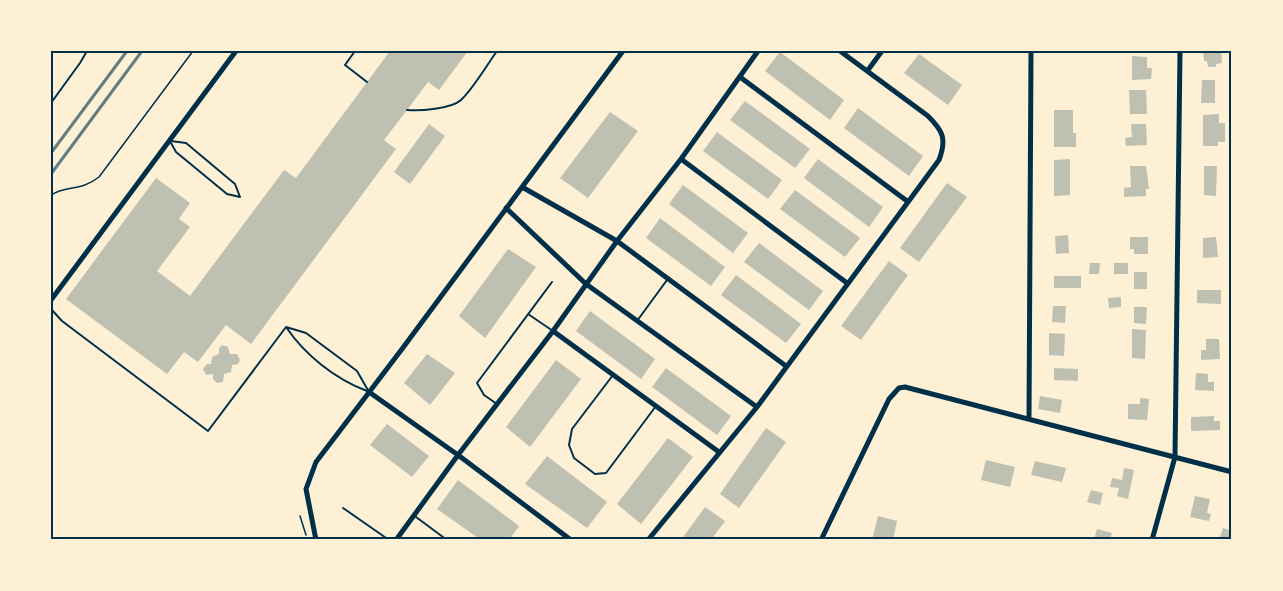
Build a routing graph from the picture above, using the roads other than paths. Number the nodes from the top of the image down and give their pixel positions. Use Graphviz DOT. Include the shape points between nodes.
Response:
graph roads {
  1 [pos="87,51"];
  2 [pos="236,51"];
  3 [pos="355,51"];
  4 [pos="497,51"];
  5 [pos="623,51"];
  6 [pos="840,51"];
  7 [pos="882,51"];
  8 [pos="1031,51"];
  9 [pos="1180,51"];
  10 [pos="755,52"];
  11 [pos="868,70"];
  12 [pos="740,77"];
  13 [pos="367,82"];
  14 [pos="51,103"];
  15 [pos="406,110"];
  16 [pos="169,140"];
  17 [pos="681,159"];
  18 [pos="522,187"];
  19 [pos="907,201"];
  20 [pos="506,208"];
  21 [pos="617,241"];
  22 [pos="668,278"];
  23 [pos="552,282"];
  24 [pos="848,283"];
  25 [pos="586,284"];
  26 [pos="51,300"];
  27 [pos="51,309"];
  28 [pos="528,314"];
  29 [pos="637,321"];
  30 [pos="286,327"];
  31 [pos="553,331"];
  32 [pos="786,366"];
  33 [pos="613,375"];
  34 [pos="369,392"];
  35 [pos="497,404"];
  36 [pos="656,406"];
  37 [pos="757,407"];
  38 [pos="1029,418"];
  39 [pos="719,452"];
  40 [pos="458,455"];
  41 [pos="1175,457"];
  42 [pos="1232,472"];
  43 [pos="343,508"];
  44 [pos="414,515"];
  45 [pos="315,540"];
  46 [pos="389,540"];
  47 [pos="396,540"];
  48 [pos="447,540"];
  49 [pos="571,540"];
  50 [pos="648,540"];
  51 [pos="821,540"];
  52 [pos="1152,540"];
  1 -- 14 [label="lane"];
  2 -- 16 [label="street"];
  3 -- 13 [label="lane" via="345,65"];
  4 -- 15 [label="lane" via="460,101"];
  5 -- 18 [label="street"];
  6 -- 11 [label="street"];
  7 -- 11 [label="street"];
  8 -- 38 [label="street"];
  9 -- 41 [label="street"];
  10 -- 12 [label="street"];
  11 -- 19 [label="street" via="928,116 939,126 943,138 939,160"];
  12 -- 17 [label="street"];
  12 -- 19 [label="street"];
  16 -- 16 [label="lane" via="176,152 227,194 240,196 235,184 186,143"];
  16 -- 26 [label="street"];
  17 -- 21 [label="street"];
  17 -- 24 [label="street"];
  18 -- 20 [label="street"];
  18 -- 21 [label="street"];
  19 -- 24 [label="street"];
  20 -- 25 [label="street"];
  20 -- 34 [label="street"];
  21 -- 22 [label="street"];
  21 -- 25 [label="street"];
  22 -- 29 [label="lane"];
  22 -- 32 [label="street"];
  23 -- 28 [label="lane"];
  24 -- 32 [label="street"];
  25 -- 29 [label="street"];
  25 -- 31 [label="street"];
  27 -- 30 [label="lane" via="208,431"];
  28 -- 31 [label="lane"];
  28 -- 35 [label="lane" via="477,383 484,395"];
  29 -- 37 [label="street"];
  30 -- 34 [label="lane" via="299,346 348,384"];
  30 -- 34 [label="lane" via="306,333 357,371"];
  31 -- 33 [label="street"];
  31 -- 35 [label="street"];
  32 -- 37 [label="street"];
  33 -- 36 [label="street"];
  33 -- 36 [label="lane" via="572,429 569,445 574,458 595,474 606,472"];
  34 -- 40 [label="street"];
  34 -- 45 [label="street" via="316,462 308,482"];
  35 -- 40 [label="street"];
  36 -- 39 [label="street"];
  37 -- 39 [label="street"];
  38 -- 41 [label="street"];
  38 -- 51 [label="street" via="913,388 899,388 889,399"];
  39 -- 50 [label="street"];
  40 -- 44 [label="street"];
  40 -- 49 [label="street"];
  41 -- 42 [label="street"];
  41 -- 52 [label="street"];
  43 -- 46 [label="lane"];
  44 -- 47 [label="street"];
  44 -- 48 [label="lane"];
}
